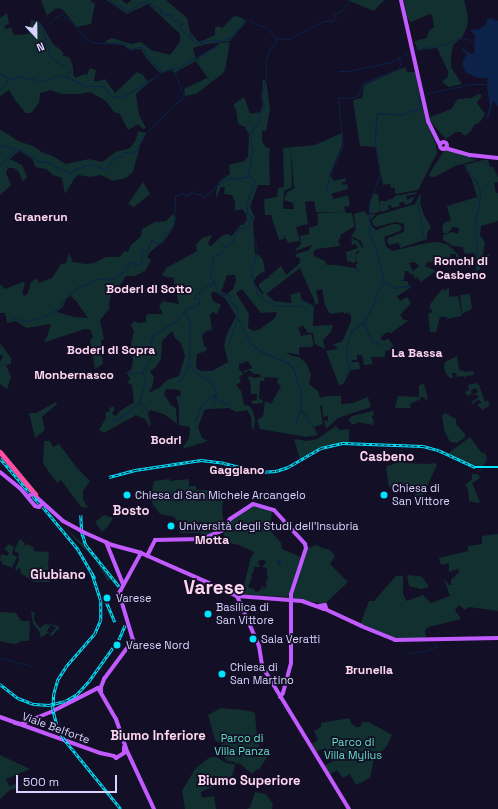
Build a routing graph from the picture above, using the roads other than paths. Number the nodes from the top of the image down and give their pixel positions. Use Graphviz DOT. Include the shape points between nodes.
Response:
graph roads {
  1 [pos="401,0"];
  2 [pos="498,158"];
  3 [pos="0,452"];
  4 [pos="0,472"];
  5 [pos="31,495"];
  6 [pos="41,505"];
  7 [pos="106,542"];
  8 [pos="141,553"];
  9 [pos="147,556"];
  10 [pos="123,584"];
  11 [pos="237,596"];
  12 [pos="291,599"];
  13 [pos="498,638"];
  14 [pos="97,687"];
  15 [pos="280,697"];
  16 [pos="0,718"];
  17 [pos="30,720"];
  18 [pos="15,723"];
  19 [pos="29,728"];
  20 [pos="126,754"];
  21 [pos="154,809"];
  22 [pos="349,809"];
  1 -- 2 [label="main road" via="431,129 441,143 440,148 445,146 478,157"];
  3 -- 5 [label="highway" via="30,488"];
  4 -- 5 [label="main road" via="24,494"];
  5 -- 6 [label="main road"];
  5 -- 6 [label="main road" via="36,507"];
  6 -- 7 [label="main road" via="48,507 63,521"];
  7 -- 8 [label="main road"];
  7 -- 10 [label="main road"];
  8 -- 9 [label="main road"];
  8 -- 10 [label="main road"];
  9 -- 11 [label="main road"];
  9 -- 12 [label="main road" via="155,540 199,540 222,530 225,524 252,505 273,509 305,546"];
  10 -- 14 [label="main road" via="119,592 132,641"];
  11 -- 12 [label="main road"];
  11 -- 15 [label="main road" via="259,646 262,667"];
  12 -- 13 [label="main road" via="323,607 395,640"];
  12 -- 15 [label="main road" via="290,665"];
  14 -- 17 [label="main road" via="69,704"];
  14 -- 20 [label="main road" via="116,719"];
  15 -- 22 [label="main road"];
  16 -- 18 [label="main road, Viale Belforte"];
  17 -- 18 [label="main road" via="21,724"];
  17 -- 19 [label="main road" via="24,724"];
  18 -- 19 [label="main road, Viale Belforte"];
  19 -- 20 [label="main road, Viale Belforte" via="116,758"];
  20 -- 21 [label="main road"];
}
